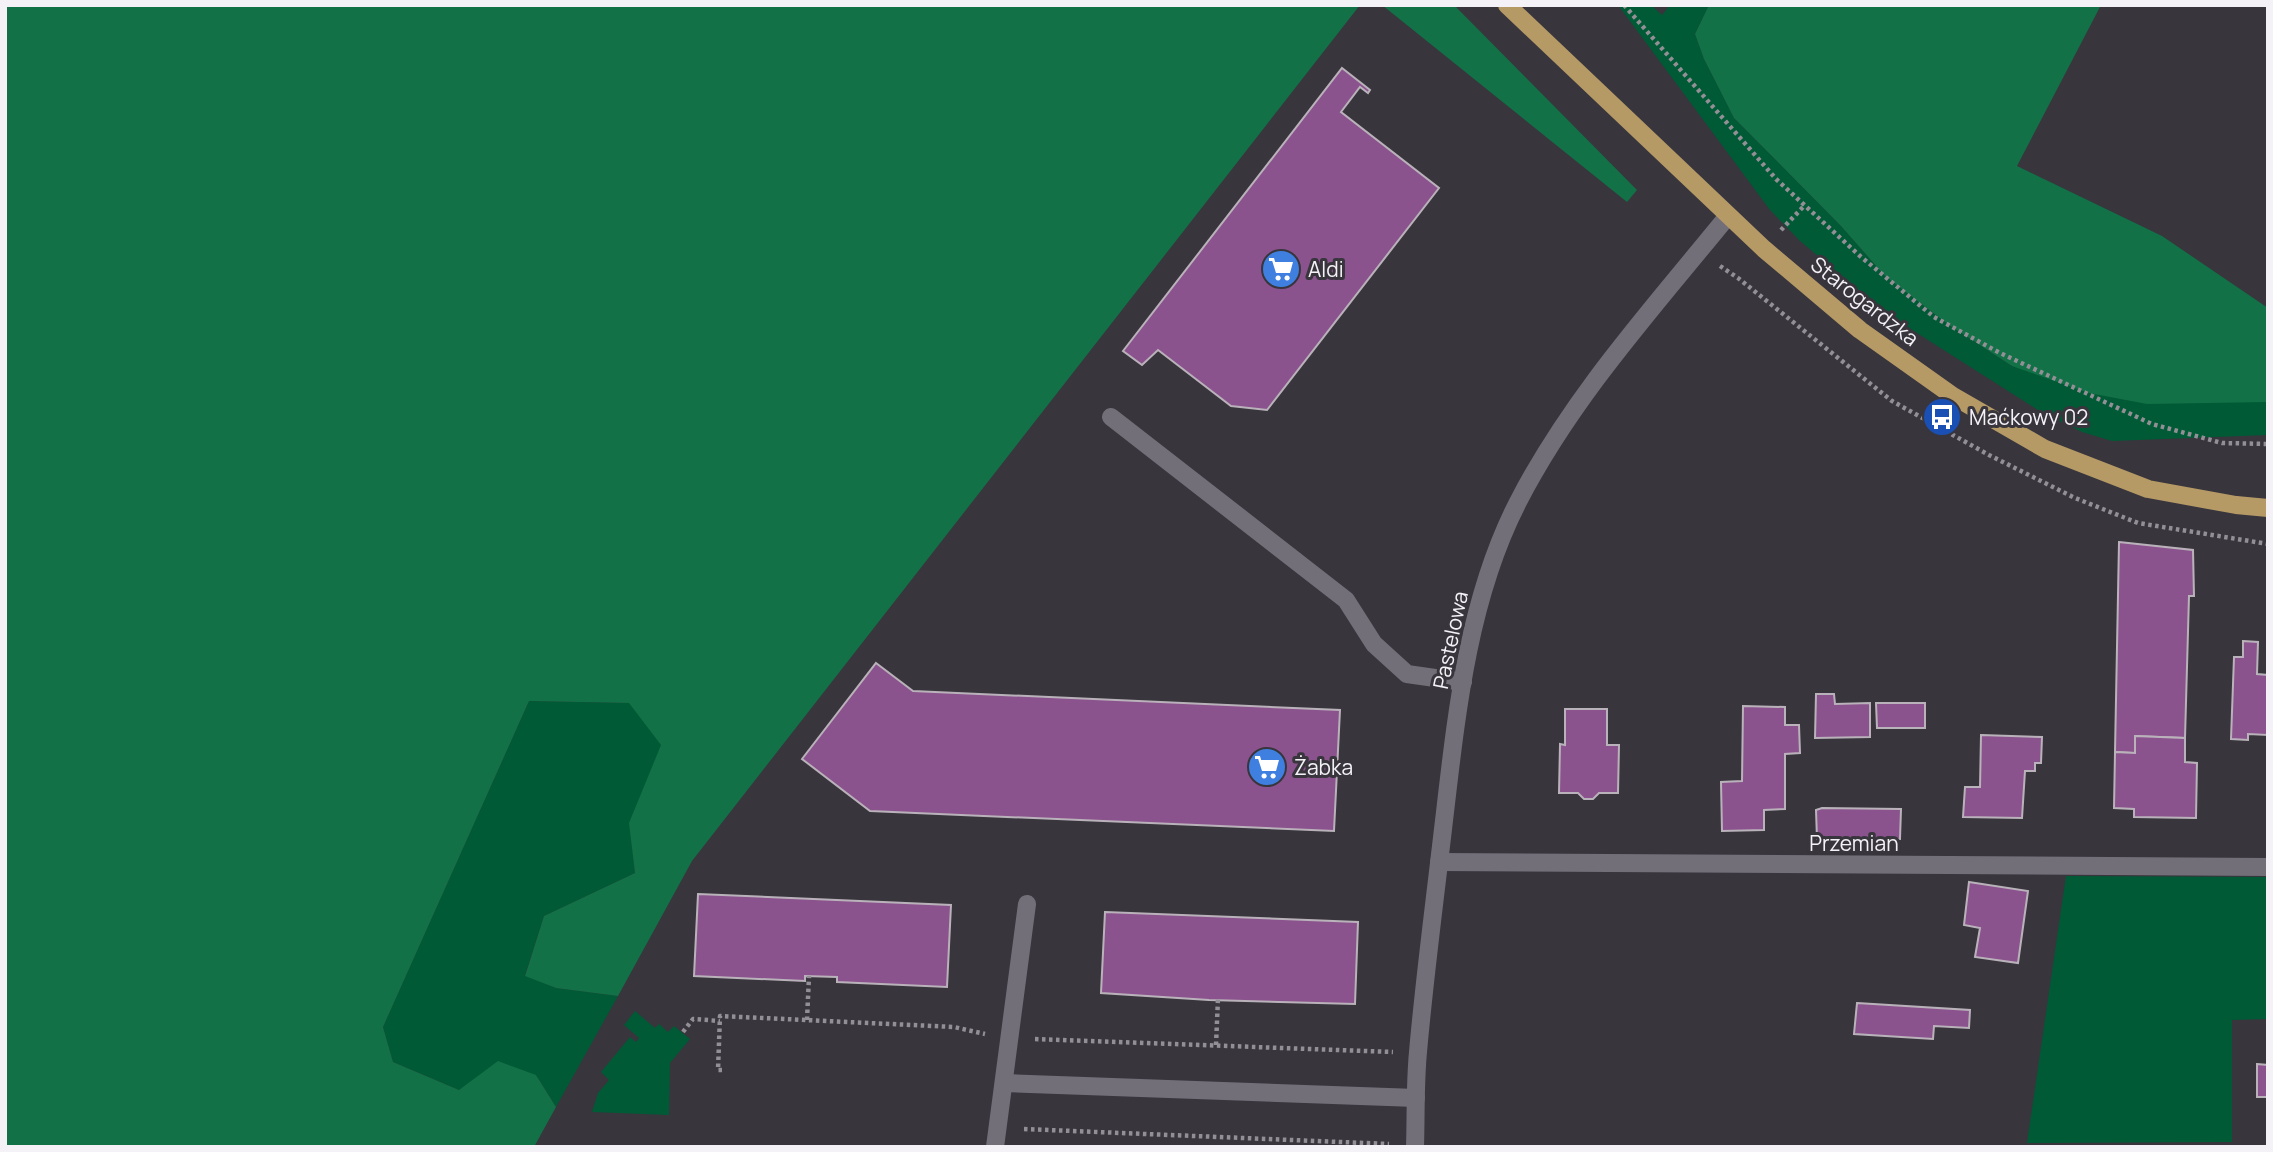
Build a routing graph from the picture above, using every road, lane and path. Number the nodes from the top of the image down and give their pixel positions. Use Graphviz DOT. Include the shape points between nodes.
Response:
graph roads {
  1 [pos="1507,5"];
  2 [pos="1623,5"];
  3 [pos="1727,216"];
  4 [pos="1111,418"];
  5 [pos="2268,444"];
  6 [pos="2268,508"];
  7 [pos="1463,682"];
  8 [pos="1439,862"];
  9 [pos="2268,867"];
  10 [pos="1027,904"];
  11 [pos="809,976"];
  12 [pos="1218,998"];
  13 [pos="807,1020"];
  14 [pos="720,1021"];
  15 [pos="682,1032"];
  16 [pos="990,1036"];
  17 [pos="1031,1038"];
  18 [pos="1216,1045"];
  19 [pos="1379,1052"];
  20 [pos="722,1070"];
  21 [pos="1005,1083"];
  22 [pos="1416,1098"];
  23 [pos="1019,1129"];
  24 [pos="1377,1143"];
  25 [pos="995,1147"];
  26 [pos="1415,1147"];
  1 -- 3 [label="main road, Starogardzka"];
  2 -- 5 [label="path" via="1776,178 1860,257 1934,317 2152,424 2222,443"];
  3 -- 6 [label="main road, Starogardzka" via="1860,330 1953,396 2045,449 2148,489"];
  3 -- 7 [label="street, Pastelowa" via="1549,444 1496,553 1475,619"];
  4 -- 7 [label="street" via="1346,600 1374,644 1407,674"];
  7 -- 8 [label="street, Pastelowa"];
  8 -- 9 [label="street, Przemian"];
  8 -- 22 [label="street, Pastelowa"];
  10 -- 21 [label="street"];
  11 -- 13 [label="path"];
  12 -- 18 [label="path"];
  13 -- 14 [label="path" via="720,1016"];
  13 -- 16 [label="path" via="954,1027"];
  14 -- 15 [label="path" via="693,1020"];
  14 -- 20 [label="path" via="718,1070"];
  17 -- 18 [label="path"];
  18 -- 19 [label="path"];
  21 -- 22 [label="street"];
  21 -- 25 [label="street"];
  22 -- 26 [label="street, Pastelowa"];
  23 -- 24 [label="path"];
}
